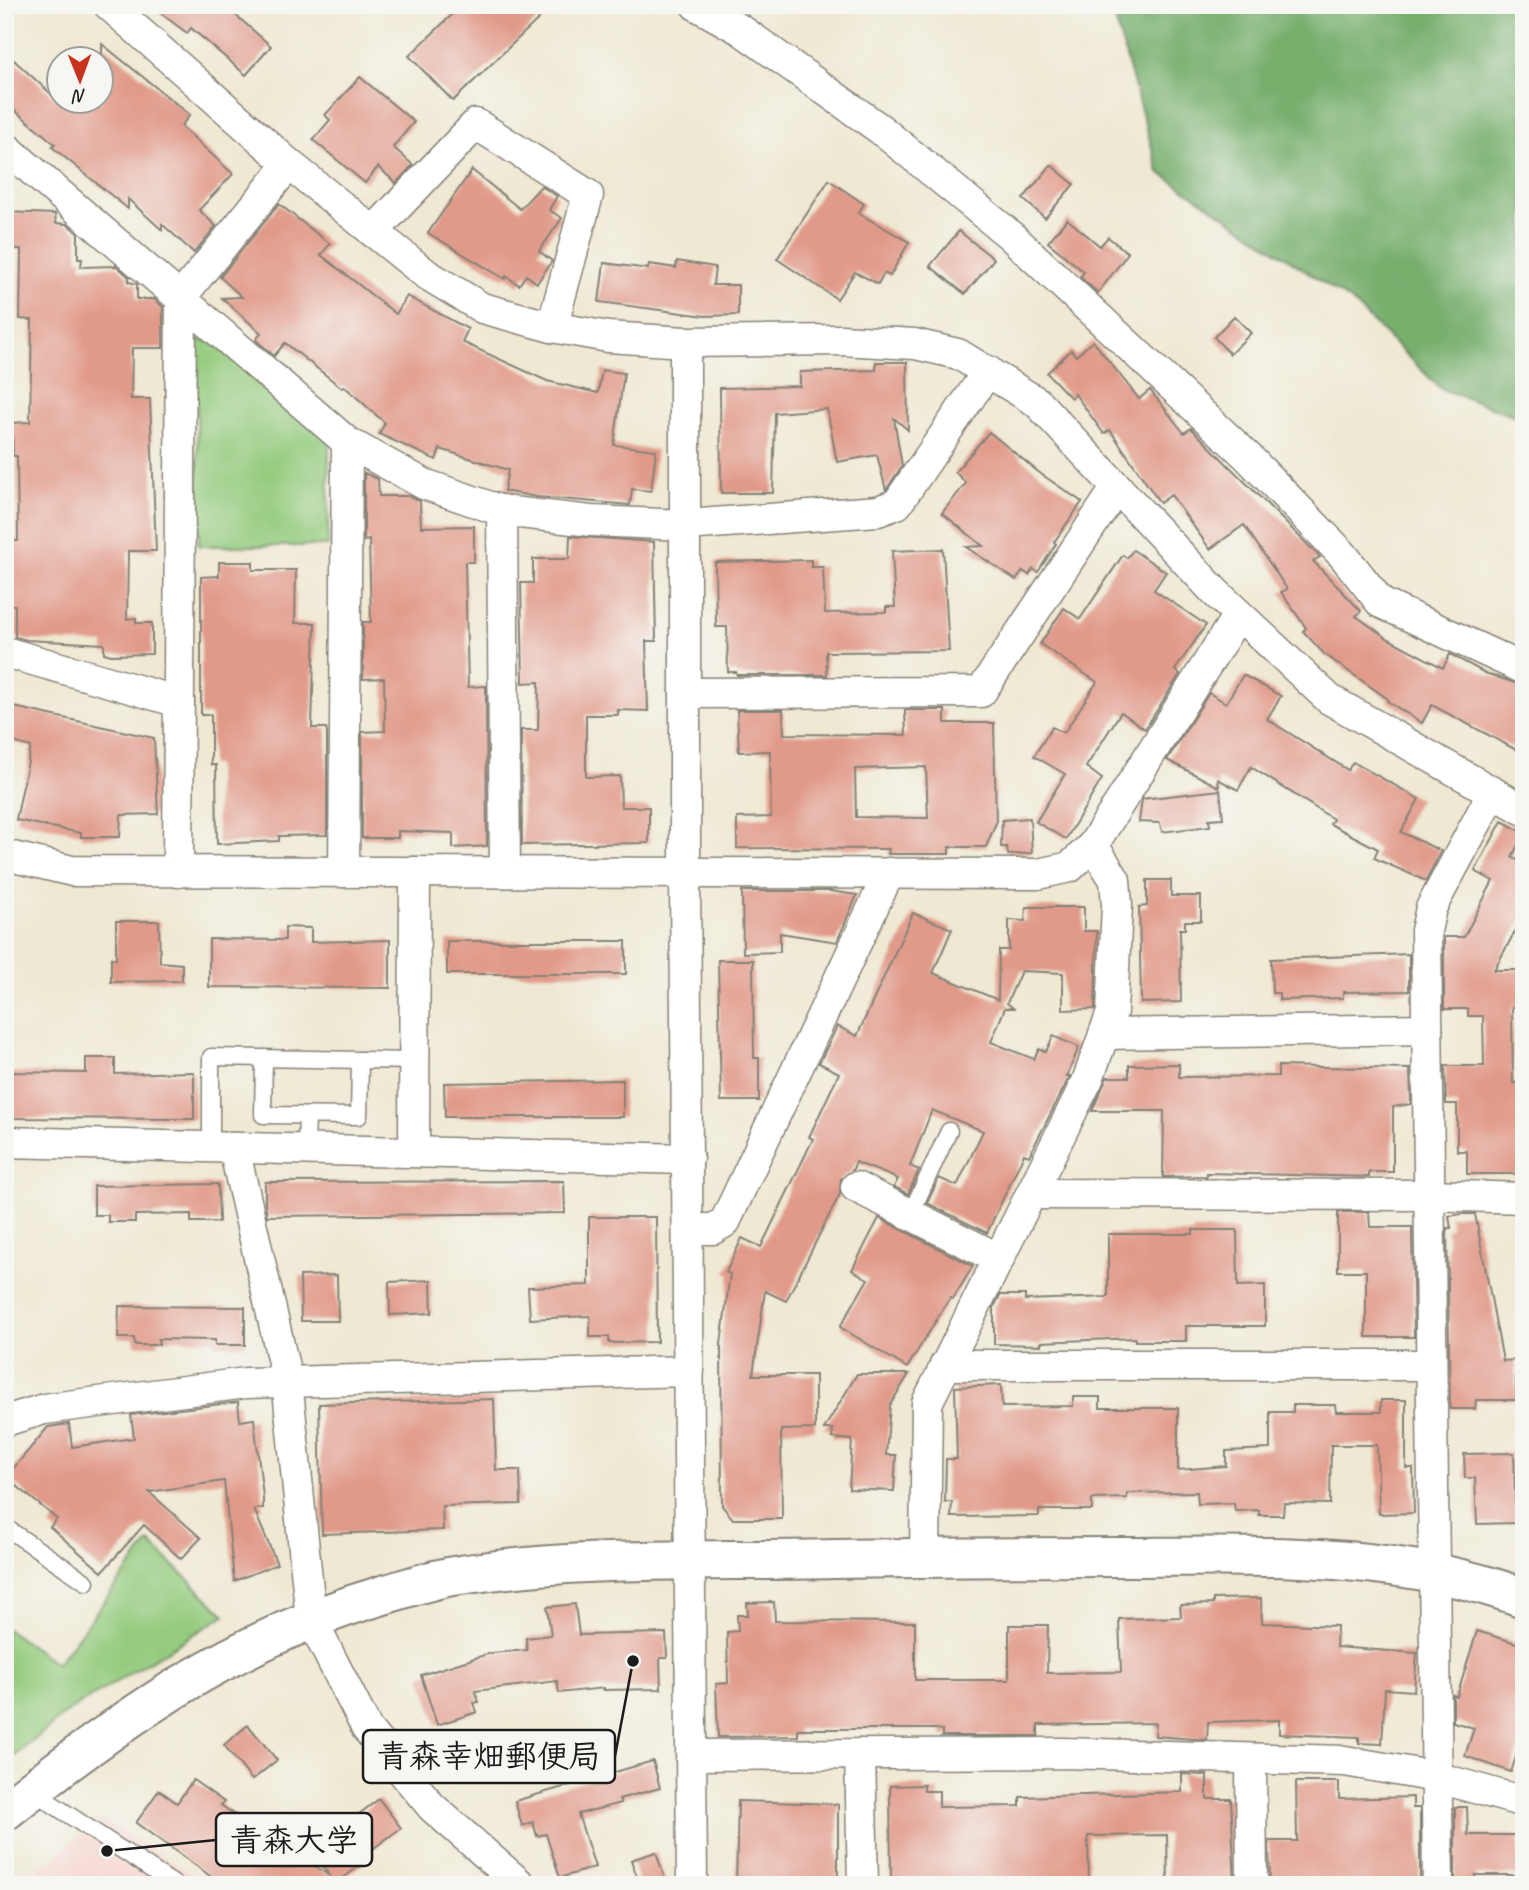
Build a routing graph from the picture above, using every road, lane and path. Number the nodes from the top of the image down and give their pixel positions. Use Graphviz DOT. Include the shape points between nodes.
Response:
graph roads {
  1 [pos="109,5"];
  2 [pos="696,5"];
  3 [pos="5,147"];
  4 [pos="289,164"];
  5 [pos="373,232"];
  6 [pos="181,297"];
  7 [pos="552,327"];
  8 [pos="685,342"];
  9 [pos="988,371"];
  10 [pos="347,442"];
  11 [pos="1117,487"];
  12 [pos="502,510"];
  13 [pos="685,525"];
  14 [pos="1238,615"];
  15 [pos="5,652"];
  16 [pos="1524,669"];
  17 [pos="685,693"];
  18 [pos="179,702"];
  19 [pos="1493,792"];
  20 [pos="1524,810"];
  21 [pos="1093,845"];
  22 [pos="5,855"];
  23 [pos="178,872"];
  24 [pos="344,872"];
  25 [pos="415,872"];
  26 [pos="505,872"];
  27 [pos="685,873"];
  28 [pos="889,873"];
  29 [pos="1427,1029"];
  30 [pos="1104,1034"];
  31 [pos="264,1058"];
  32 [pos="360,1060"];
  33 [pos="414,1061"];
  34 [pos="307,1116"];
  35 [pos="949,1131"];
  36 [pos="5,1142"];
  37 [pos="222,1146"];
  38 [pos="306,1148"];
  39 [pos="414,1152"];
  40 [pos="688,1159"];
  41 [pos="856,1187"];
  42 [pos="1031,1194"];
  43 [pos="1429,1195"];
  44 [pos="1524,1198"];
  45 [pos="910,1215"];
  46 [pos="688,1229"];
  47 [pos="999,1259"];
  48 [pos="945,1365"];
  49 [pos="1431,1365"];
  50 [pos="690,1371"];
  51 [pos="287,1380"];
  52 [pos="5,1421"];
  53 [pos="5,1527"];
  54 [pos="925,1557"];
  55 [pos="692,1562"];
  56 [pos="1433,1574"];
  57 [pos="86,1582"];
  58 [pos="1524,1598"];
  59 [pos="311,1619"];
  60 [pos="860,1754"];
  61 [pos="692,1755"];
  62 [pos="1251,1759"];
  63 [pos="1436,1777"];
  64 [pos="18,1800"];
  65 [pos="1524,1802"];
  66 [pos="175,1885"];
  67 [pos="521,1885"];
  68 [pos="692,1885"];
  69 [pos="863,1885"];
  70 [pos="1252,1885"];
  71 [pos="1438,1885"];
  1 -- 4 [label="street"];
  2 -- 16 [label="street" via="741,30 880,129 1010,235 1247,456 1343,555 1381,603"];
  3 -- 6 [label="street"];
  4 -- 5 [label="street"];
  4 -- 6 [label="street"];
  5 -- 7 [label="street" via="426,274 482,308"];
  5 -- 7 [label="street" via="476,124 588,195"];
  6 -- 10 [label="street"];
  6 -- 18 [label="street"];
  7 -- 8 [label="street" via="608,337"];
  8 -- 9 [label="street" via="915,344 958,354"];
  8 -- 13 [label="street"];
  9 -- 11 [label="street" via="1037,402"];
  9 -- 13 [label="street" via="897,504 878,511"];
  10 -- 12 [label="street" via="424,484"];
  10 -- 24 [label="street"];
  11 -- 14 [label="street"];
  11 -- 17 [label="street" via="981,692"];
  12 -- 13 [label="street" via="591,521"];
  12 -- 26 [label="street"];
  13 -- 17 [label="street"];
  14 -- 19 [label="street" via="1329,699"];
  14 -- 21 [label="street"];
  15 -- 18 [label="street"];
  17 -- 27 [label="street"];
  18 -- 23 [label="street"];
  19 -- 20 [label="street"];
  19 -- 29 [label="street" via="1431,908 1426,931"];
  21 -- 28 [label="street" via="1070,867 1038,874"];
  21 -- 30 [label="street" via="1115,880 1117,905 1112,1012"];
  22 -- 23 [label="street" via="72,871"];
  23 -- 24 [label="street"];
  24 -- 25 [label="street"];
  25 -- 26 [label="street"];
  25 -- 33 [label="street"];
  26 -- 27 [label="street"];
  27 -- 28 [label="street"];
  27 -- 40 [label="street"];
  28 -- 46 [label="street" via="725,1222 713,1229"];
  29 -- 30 [label="street"];
  29 -- 43 [label="street"];
  30 -- 42 [label="street" via="1088,1079"];
  31 -- 32 [label="lane"];
  31 -- 34 [label="lane" via="264,1115"];
  31 -- 37 [label="lane" via="211,1057"];
  32 -- 33 [label="lane"];
  32 -- 34 [label="lane" via="359,1116"];
  33 -- 39 [label="street"];
  34 -- 38 [label="lane"];
  35 -- 45 [label="lane"];
  36 -- 37 [label="street"];
  37 -- 38 [label="street"];
  37 -- 51 [label="street"];
  38 -- 39 [label="street"];
  39 -- 40 [label="street"];
  40 -- 46 [label="street"];
  41 -- 45 [label="street"];
  42 -- 43 [label="street"];
  42 -- 47 [label="street"];
  43 -- 44 [label="street"];
  43 -- 49 [label="street"];
  45 -- 47 [label="street"];
  46 -- 50 [label="street"];
  47 -- 48 [label="street"];
  48 -- 49 [label="street"];
  48 -- 54 [label="street" via="926,1403"];
  49 -- 56 [label="street"];
  50 -- 51 [label="street"];
  50 -- 55 [label="street"];
  51 -- 52 [label="street" via="44,1409"];
  51 -- 59 [label="street"];
  53 -- 57 [label="lane"];
  54 -- 55 [label="street"];
  54 -- 56 [label="street" via="1273,1556"];
  55 -- 59 [label="street" via="554,1564 456,1575"];
  55 -- 61 [label="street"];
  56 -- 58 [label="street"];
  56 -- 63 [label="street"];
  59 -- 64 [label="street" via="219,1661 114,1726"];
  59 -- 67 [label="street" via="368,1729 432,1807"];
  60 -- 61 [label="street"];
  60 -- 62 [label="street" via="1063,1753"];
  60 -- 69 [label="street"];
  61 -- 68 [label="street"];
  62 -- 63 [label="street" via="1345,1761"];
  62 -- 70 [label="street"];
  63 -- 65 [label="street"];
  63 -- 71 [label="street"];
  64 -- 66 [label="lane"];
}
